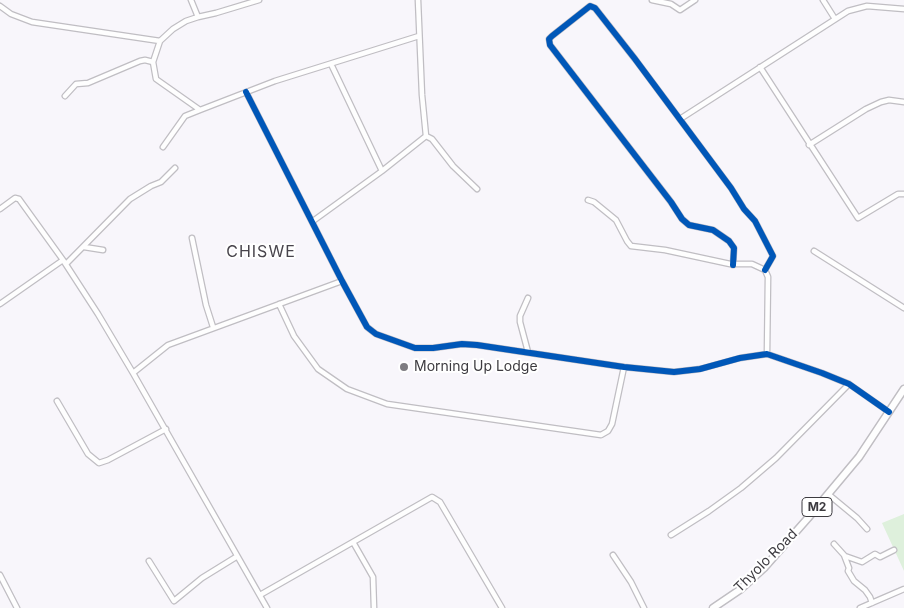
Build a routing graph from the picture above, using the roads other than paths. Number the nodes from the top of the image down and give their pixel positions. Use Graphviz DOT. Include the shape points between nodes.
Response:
graph roads {
  1 [pos="191,0"];
  2 [pos="259,0"];
  3 [pos="418,0"];
  4 [pos="588,0"];
  5 [pos="652,0"];
  6 [pos="695,0"];
  7 [pos="823,0"];
  8 [pos="0,6"];
  9 [pos="592,6"];
  10 [pos="904,9"];
  11 [pos="198,16"];
  12 [pos="835,18"];
  13 [pos="419,36"];
  14 [pos="160,41"];
  15 [pos="153,62"];
  16 [pos="331,64"];
  17 [pos="760,67"];
  18 [pos="246,92"];
  19 [pos="65,96"];
  20 [pos="904,102"];
  21 [pos="200,110"];
  22 [pos="680,119"];
  23 [pos="426,136"];
  24 [pos="810,145"];
  25 [pos="163,147"];
  26 [pos="174,168"];
  27 [pos="382,171"];
  28 [pos="477,189"];
  29 [pos="904,194"];
  30 [pos="588,200"];
  31 [pos="0,209"];
  32 [pos="313,221"];
  33 [pos="192,238"];
  34 [pos="84,247"];
  35 [pos="103,250"];
  36 [pos="814,251"];
  37 [pos="65,262"];
  38 [pos="733,265"];
  39 [pos="765,270"];
  40 [pos="342,281"];
  41 [pos="528,298"];
  42 [pos="0,304"];
  43 [pos="279,304"];
  44 [pos="904,308"];
  45 [pos="213,327"];
  46 [pos="528,352"];
  47 [pos="767,354"];
  48 [pos="624,367"];
  49 [pos="133,373"];
  50 [pos="849,384"];
  51 [pos="903,393"];
  52 [pos="57,401"];
  53 [pos="890,412"];
  54 [pos="166,429"];
  55 [pos="828,494"];
  56 [pos="867,530"];
  57 [pos="671,535"];
  58 [pos="353,542"];
  59 [pos="834,544"];
  60 [pos="894,550"];
  61 [pos="613,555"];
  62 [pos="845,556"];
  63 [pos="236,557"];
  64 [pos="149,561"];
  65 [pos="0,575"];
  66 [pos="904,588"];
  67 [pos="260,595"];
  68 [pos="872,603"];
  69 [pos="724,605"];
  70 [pos="17,608"];
  71 [pos="267,608"];
  72 [pos="374,608"];
  73 [pos="502,608"];
  74 [pos="644,608"];
  75 [pos="713,608"];
  76 [pos="860,608"];
  1 -- 11 [label="street"];
  2 -- 11 [label="street"];
  3 -- 13 [label="street"];
  4 -- 9 [label="street"];
  5 -- 6 [label="street" via="671,4 680,10"];
  7 -- 12 [label="street"];
  8 -- 14 [label="street" via="32,22"];
  9 -- 22 [label="street"];
  9 -- 38 [label="street" via="552,36 550,45 682,219 689,225 713,230 729,241 734,248"];
  10 -- 12 [label="street" via="867,6 848,10"];
  11 -- 14 [label="street"];
  12 -- 17 [label="street"];
  13 -- 16 [label="street"];
  13 -- 23 [label="street"];
  14 -- 15 [label="street"];
  15 -- 19 [label="street" via="140,61 88,83 76,84"];
  15 -- 21 [label="street" via="156,80"];
  16 -- 18 [label="street"];
  16 -- 27 [label="street"];
  17 -- 22 [label="street"];
  17 -- 24 [label="street"];
  18 -- 21 [label="street"];
  18 -- 32 [label="street"];
  20 -- 24 [label="street" via="881,102"];
  21 -- 25 [label="street" via="184,116"];
  22 -- 39 [label="street" via="755,221 774,256"];
  23 -- 27 [label="street"];
  23 -- 28 [label="street"];
  24 -- 29 [label="street" via="858,218 898,194"];
  26 -- 34 [label="street" via="161,182 130,200"];
  27 -- 32 [label="street"];
  30 -- 38 [label="street" via="616,220 631,246"];
  31 -- 37 [label="street" via="15,198 20,199"];
  32 -- 40 [label="street"];
  33 -- 45 [label="street"];
  34 -- 35 [label="street"];
  34 -- 37 [label="street"];
  36 -- 44 [label="street"];
  37 -- 42 [label="street"];
  37 -- 49 [label="street"];
  38 -- 39 [label="street" via="752,264"];
  39 -- 47 [label="street" via="768,277"];
  40 -- 43 [label="street"];
  40 -- 46 [label="street" via="367,327 389,340 414,348 462,344"];
  41 -- 46 [label="street" via="520,322"];
  43 -- 45 [label="street"];
  43 -- 48 [label="street" via="294,336 318,368 359,394 394,405 601,435 612,424"];
  45 -- 49 [label="street" via="168,345"];
  46 -- 48 [label="street"];
  47 -- 48 [label="street" via="683,372"];
  47 -- 50 [label="street"];
  49 -- 54 [label="street"];
  50 -- 53 [label="street"];
  50 -- 57 [label="street" via="800,436 755,476"];
  51 -- 53 [label="highway, Thyolo Road / M2"];
  52 -- 54 [label="street" via="88,454 98,463"];
  53 -- 55 [label="highway, Thyolo Road / M2"];
  54 -- 63 [label="street"];
  55 -- 56 [label="street"];
  55 -- 69 [label="highway, Thyolo Road / M2" via="764,568"];
  58 -- 67 [label="street"];
  58 -- 72 [label="street" via="373,577"];
  58 -- 73 [label="street" via="429,498 435,498"];
  59 -- 62 [label="street"];
  60 -- 62 [label="street" via="880,557 875,554 862,562"];
  61 -- 74 [label="street"];
  62 -- 68 [label="street" via="848,571"];
  63 -- 64 [label="street" via="174,600"];
  63 -- 67 [label="street"];
  65 -- 70 [label="street"];
  66 -- 68 [label="street"];
  67 -- 71 [label="street"];
  68 -- 76 [label="street"];
  69 -- 75 [label="highway, Thyolo Road / M2"];
}
